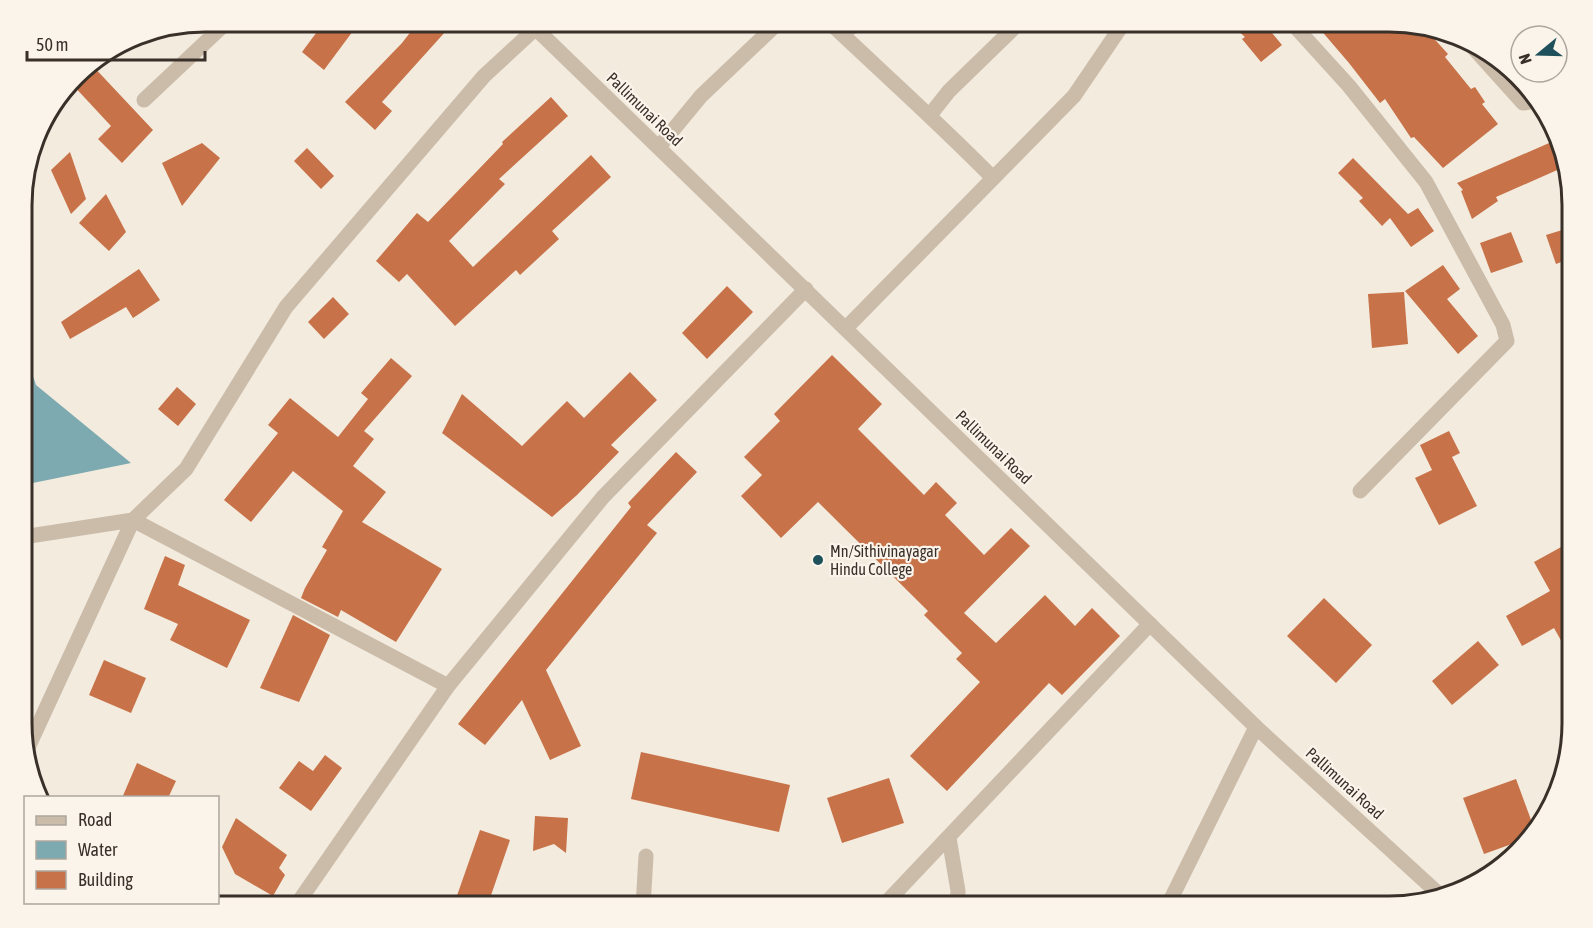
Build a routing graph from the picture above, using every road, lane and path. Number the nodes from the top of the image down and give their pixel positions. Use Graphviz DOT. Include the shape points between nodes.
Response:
graph roads {
  1 [pos="844,31"];
  2 [pos="1010,31"];
  3 [pos="1118,31"];
  4 [pos="1299,31"];
  5 [pos="216,32"];
  6 [pos="525,32"];
  7 [pos="540,32"];
  8 [pos="769,32"];
  9 [pos="841,33"];
  10 [pos="1486,62"];
  11 [pos="144,100"];
  12 [pos="1528,102"];
  13 [pos="930,115"];
  14 [pos="659,147"];
  15 [pos="993,178"];
  16 [pos="806,289"];
  17 [pos="846,328"];
  18 [pos="1360,490"];
  19 [pos="134,520"];
  20 [pos="32,535"];
  21 [pos="1150,624"];
  22 [pos="448,686"];
  23 [pos="1256,727"];
  24 [pos="33,738"];
  25 [pos="949,838"];
  26 [pos="646,856"];
  27 [pos="1434,890"];
  28 [pos="303,896"];
  29 [pos="644,896"];
  30 [pos="893,896"];
  31 [pos="958,896"];
  32 [pos="1172,896"];
  1 -- 9 [label="street"];
  2 -- 13 [label="street"];
  3 -- 15 [label="street" via="1074,96"];
  4 -- 18 [label="street" via="1426,182 1503,325 1507,341"];
  5 -- 11 [label="street"];
  6 -- 19 [label="street" via="286,307 186,469"];
  7 -- 14 [label="street, Pallimunai Road"];
  8 -- 14 [label="street" via="701,96"];
  9 -- 13 [label="street"];
  10 -- 12 [label="street" via="1523,103"];
  13 -- 15 [label="street"];
  14 -- 16 [label="street, Pallimunai Road"];
  15 -- 17 [label="street"];
  16 -- 17 [label="street, Pallimunai Road"];
  16 -- 22 [label="street" via="603,497"];
  17 -- 21 [label="street, Pallimunai Road"];
  19 -- 20 [label="street"];
  19 -- 22 [label="street"];
  19 -- 24 [label="street"];
  21 -- 23 [label="street, Pallimunai Road"];
  21 -- 25 [label="street"];
  22 -- 28 [label="street"];
  23 -- 27 [label="street, Pallimunai Road"];
  23 -- 32 [label="street"];
  25 -- 30 [label="street"];
  25 -- 31 [label="street"];
  26 -- 29 [label="street"];
}
